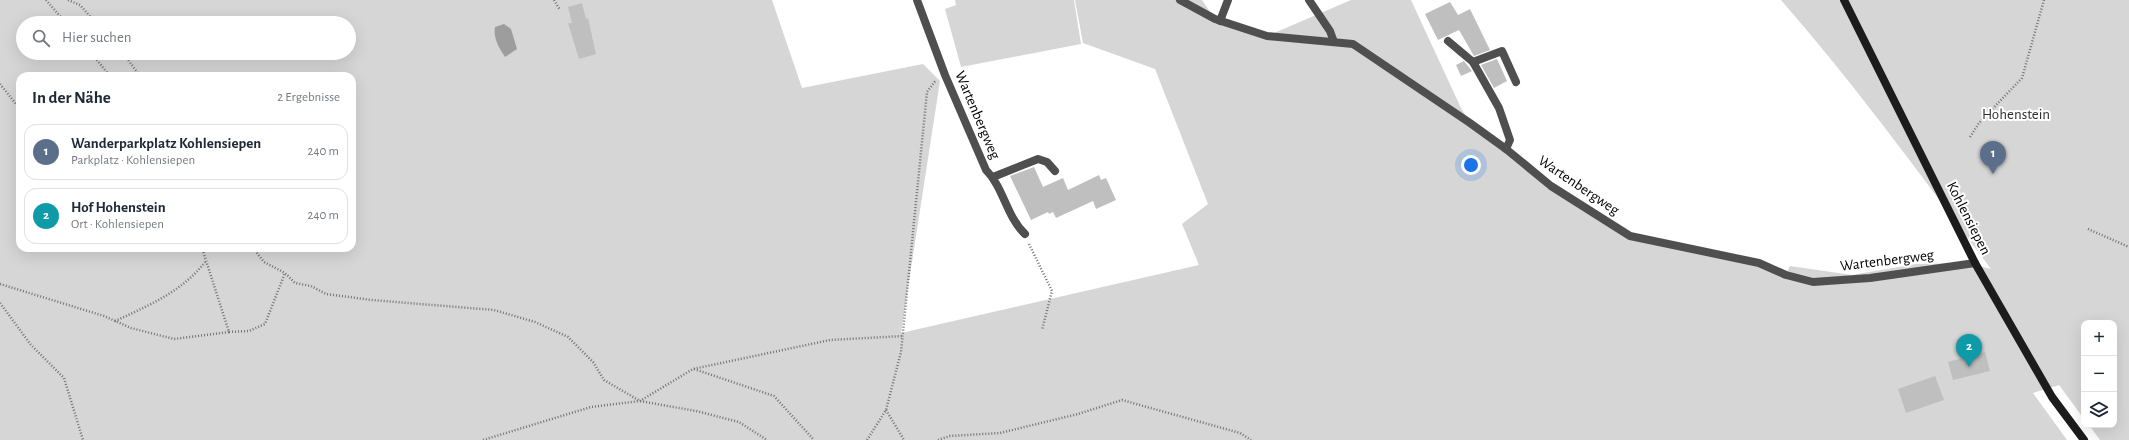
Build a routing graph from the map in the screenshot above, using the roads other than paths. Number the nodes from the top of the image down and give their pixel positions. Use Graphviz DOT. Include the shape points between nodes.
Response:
graph roads {
  1 [pos="917,0"];
  2 [pos="1180,0"];
  3 [pos="1228,0"];
  4 [pos="1309,0"];
  5 [pos="1844,0"];
  6 [pos="1220,21"];
  7 [pos="1448,41"];
  8 [pos="1334,42"];
  9 [pos="1474,62"];
  10 [pos="1516,82"];
  11 [pos="1506,149"];
  12 [pos="1055,171"];
  13 [pos="993,177"];
  14 [pos="1025,234"];
  15 [pos="1975,263"];
  16 [pos="2084,440"];
  1 -- 13 [label="street, Wartenbergweg" via="945,75 986,170"];
  2 -- 6 [label="street, Wartenbergweg"];
  3 -- 6 [label="street"];
  4 -- 8 [label="street" via="1330,31"];
  5 -- 15 [label="street, Kohlensiepen"];
  6 -- 8 [label="street, Wartenbergweg" via="1267,36"];
  7 -- 9 [label="street"];
  8 -- 11 [label="street, Wartenbergweg" via="1353,44"];
  9 -- 10 [label="street" via="1502,51"];
  9 -- 11 [label="street" via="1499,108 1510,140"];
  11 -- 15 [label="street, Wartenbergweg" via="1550,186 1630,236 1759,263 1786,275 1813,282 1870,278"];
  12 -- 13 [label="street" via="1047,162 1038,159"];
  13 -- 14 [label="street, Wartenbergweg" via="1015,225"];
  15 -- 16 [label="street, Kohlensiepen" via="2052,397"];
}
